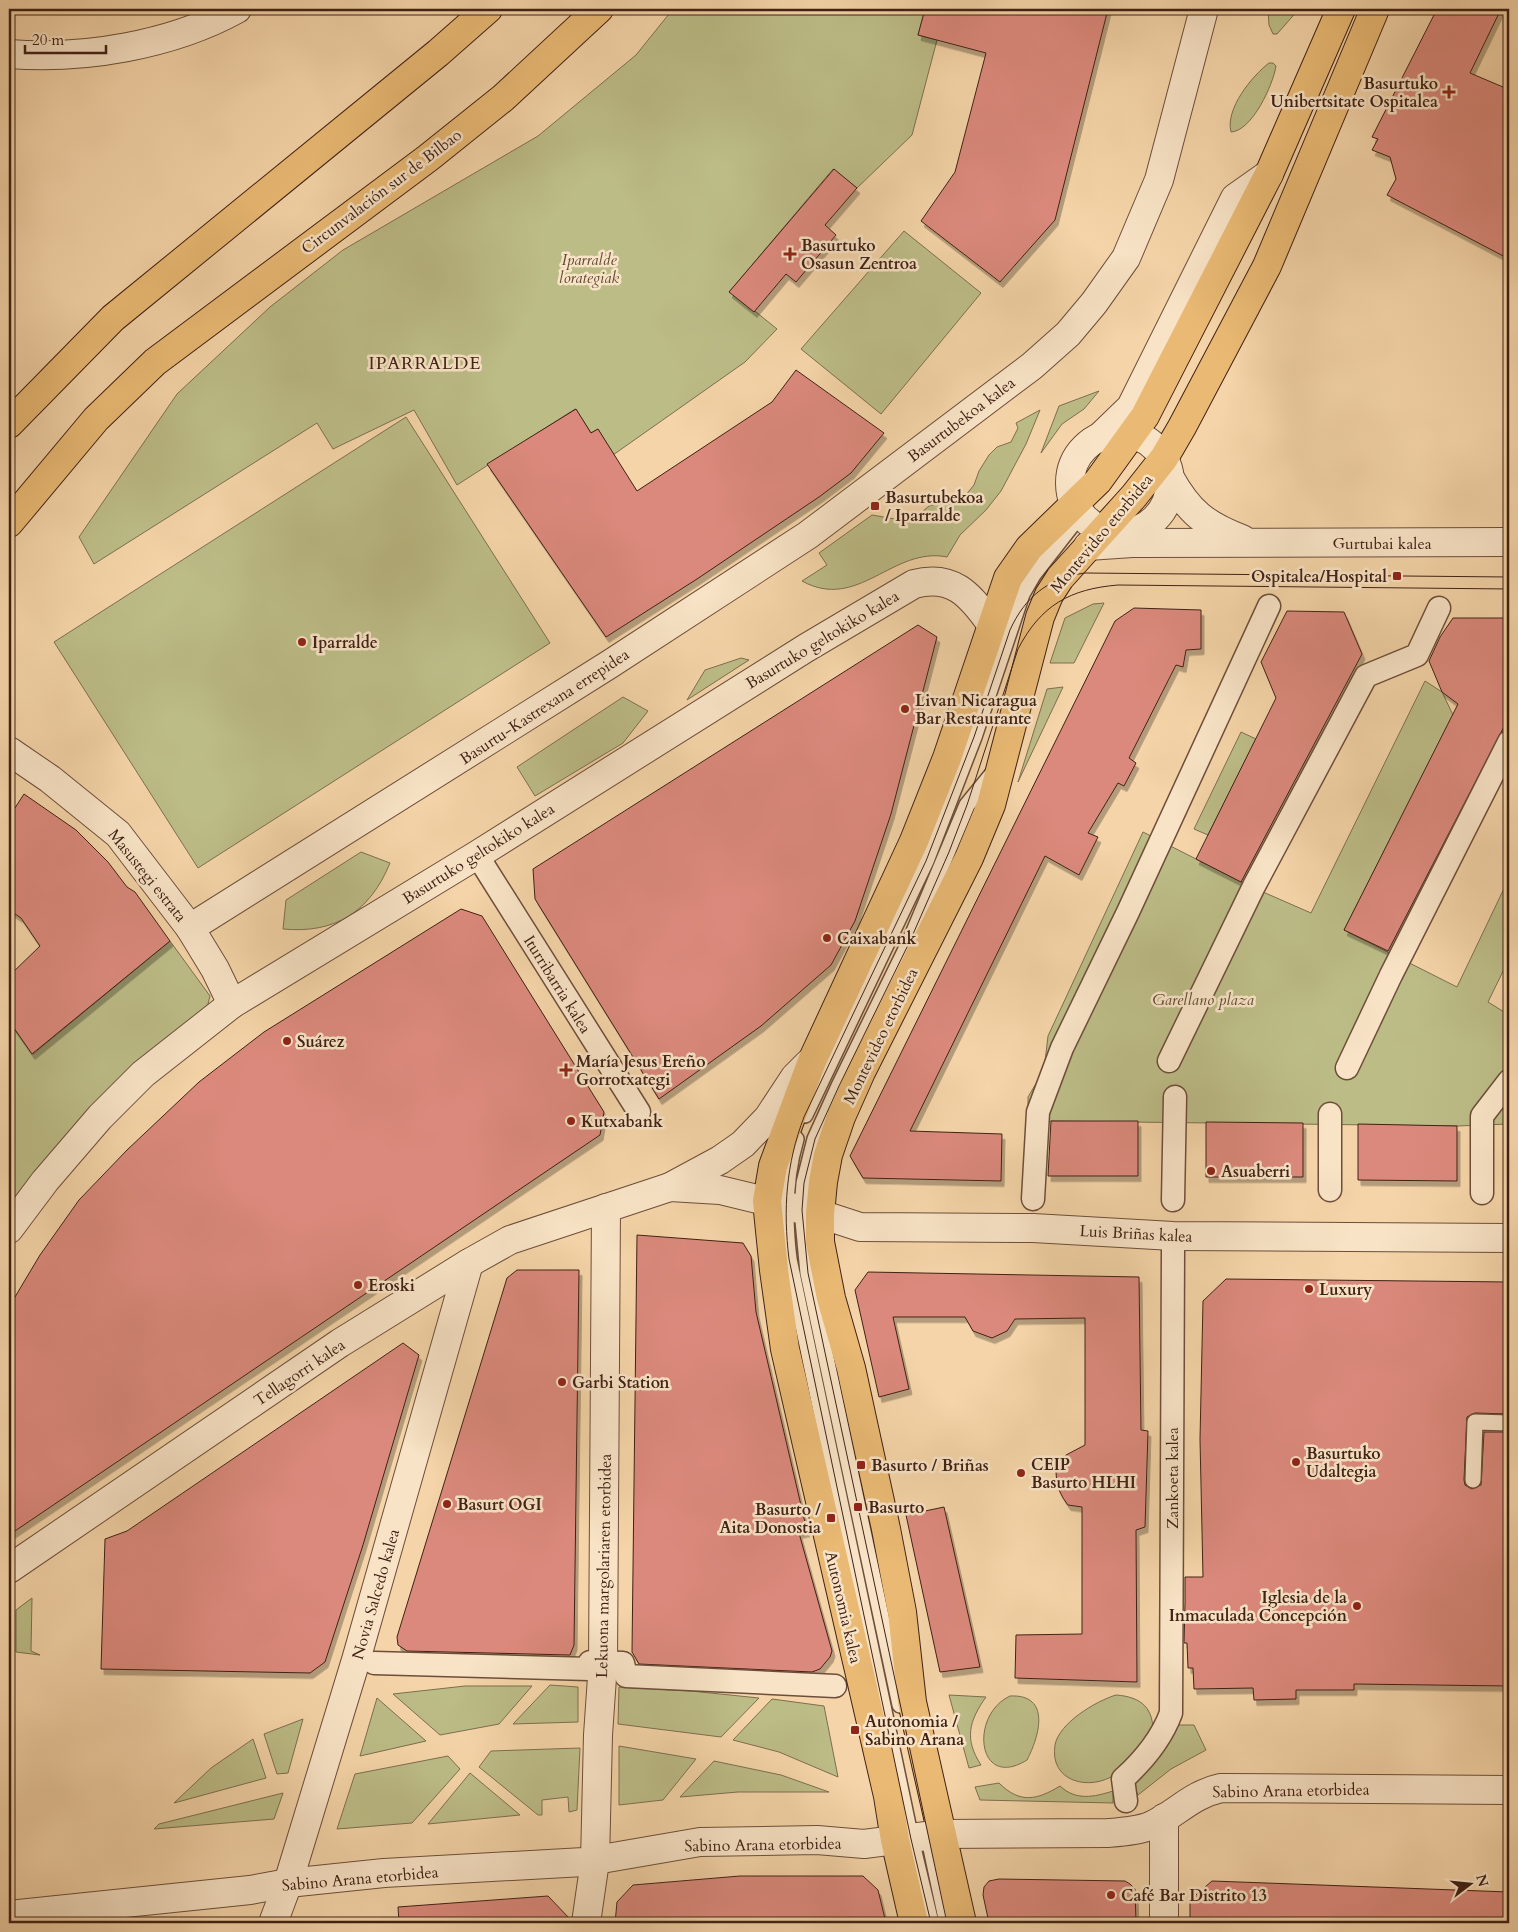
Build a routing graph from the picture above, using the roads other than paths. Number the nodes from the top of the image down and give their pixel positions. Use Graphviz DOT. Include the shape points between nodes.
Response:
graph roads {
  1 [pos="237,9"];
  2 [pos="488,9"];
  3 [pos="599,9"];
  4 [pos="1204,9"];
  5 [pos="1341,9"];
  6 [pos="1375,9"];
  7 [pos="9,54"];
  8 [pos="1269,174"];
  9 [pos="9,424"];
  10 [pos="1134,435"];
  11 [pos="1101,436"];
  12 [pos="1167,468"];
  13 [pos="890,472"];
  14 [pos="9,523"];
  15 [pos="1093,526"];
  16 [pos="1509,542"];
  17 [pos="1152,544"];
  18 [pos="1255,544"];
  19 [pos="1269,606"];
  20 [pos="1438,608"];
  21 [pos="991,624"];
  22 [pos="1509,742"];
  23 [pos="9,751"];
  24 [pos="476,855"];
  25 [pos="190,928"];
  26 [pos="232,1004"];
  27 [pos="812,1061"];
  28 [pos="1169,1061"];
  29 [pos="1347,1068"];
  30 [pos="1509,1081"];
  31 [pos="1175,1097"];
  32 [pos="639,1112"];
  33 [pos="1330,1114"];
  34 [pos="670,1187"];
  35 [pos="1330,1190"];
  36 [pos="1482,1193"];
  37 [pos="1033,1199"];
  38 [pos="1173,1200"];
  39 [pos="606,1208"];
  40 [pos="794,1208"];
  41 [pos="9,1229"];
  42 [pos="1509,1238"];
  43 [pos="1173,1250"];
  44 [pos="468,1263"];
  45 [pos="1509,1423"];
  46 [pos="1474,1480"];
  47 [pos="9,1569"];
  48 [pos="374,1663"];
  49 [pos="603,1663"];
  50 [pos="835,1686"];
  51 [pos="1509,1790"];
  52 [pos="1126,1801"];
  53 [pos="1164,1818"];
  54 [pos="919,1837"];
  55 [pos="595,1861"];
  56 [pos="288,1883"];
  57 [pos="9,1915"];
  58 [pos="273,1923"];
  59 [pos="586,1923"];
  60 [pos="914,1923"];
  61 [pos="931,1923"];
  62 [pos="947,1923"];
  63 [pos="962,1923"];
  64 [pos="1164,1923"];
  1 -- 7 [label="street" via="150,42 81,55"];
  2 -- 9 [label="main road" via="438,54 113,318"];
  3 -- 14 [label="main road, Circunvalación sur de Bilbao" via="481,116 155,362 96,419"];
  4 -- 13 [label="street, Basurtubekoa kalea" via="1159,180 1126,258 1068,334 1032,366"];
  5 -- 8 [label="main road, Montevideo etorbidea"];
  6 -- 12 [label="main road, Montevideo etorbidea" via="1267,266 1182,428"];
  8 -- 10 [label="main road, Montevideo etorbidea"];
  8 -- 11 [label="street" via="1235,198 1131,407"];
  10 -- 11 [label="street" via="1117,432"];
  10 -- 12 [label="street, Gurtubai kalea" via="1151,444"];
  10 -- 15 [label="main road, Montevideo etorbidea" via="1098,481"];
  11 -- 15 [label="street" via="1077,457 1070,477 1070,488"];
  12 -- 15 [label="main road, Montevideo etorbidea"];
  12 -- 18 [label="street, Gurtubai kalea" via="1182,500 1214,528"];
  13 -- 25 [label="street, Basurtu-Kastrexana errepidea" via="780,553 305,858"];
  15 -- 17 [label="street, Gurtubai kalea"];
  15 -- 17 [label="street, Gurtubai kalea"];
  15 -- 21 [label="main road, Montevideo etorbidea" via="1028,548 1008,578"];
  15 -- 40 [label="main road, Montevideo etorbidea" via="1049,595 1040,617 991,805 969,858 861,1072 841,1117 823,1182"];
  15 -- 40 [label="lane" via="1034,572 1022,594 974,737 926,861 804,1117 791,1156"];
  16 -- 18 [label="street, Gurtubai kalea"];
  17 -- 18 [label="street, Gurtubai kalea"];
  19 -- 37 [label="street" via="1062,1048 1038,1112"];
  20 -- 28 [label="street" via="1417,655 1366,676 1254,886"];
  21 -- 24 [label="street, Basurtuko geltokiko kalea" via="975,601 962,590 930,580 914,584"];
  21 -- 27 [label="main road, Montevideo etorbidea" via="947,758 914,841"];
  22 -- 29 [label="street"];
  23 -- 25 [label="street, Masustegi estrata" via="50,779 118,834"];
  24 -- 26 [label="street, Basurtuko geltokiko kalea"];
  24 -- 32 [label="street, Iturribarria kalea"];
  25 -- 26 [label="street, Masustegi estrata" via="215,968"];
  26 -- 41 [label="street, Basurtuko geltokiko kalea" via="143,1074 45,1181"];
  27 -- 34 [label="street" via="795,1077 768,1118 743,1144"];
  27 -- 40 [label="main road, Montevideo etorbidea" via="773,1166"];
  30 -- 36 [label="street" via="1482,1116"];
  31 -- 38 [label="street"];
  33 -- 35 [label="street"];
  34 -- 39 [label="street, Tellagorri kalea"];
  34 -- 40 [label="street, Luis Briñas kalea" via="720,1190"];
  39 -- 44 [label="street, Tellagorri kalea" via="510,1240"];
  39 -- 49 [label="street, Lekuona margolariaren etorbidea"];
  40 -- 42 [label="street, Luis Briñas kalea" via="860,1227 1033,1228 1173,1236"];
  40 -- 54 [label="main road, Autonomia kalea" via="820,1242 886,1529 902,1612 912,1702"];
  40 -- 54 [label="main road, Autonomia kalea" via="774,1270 785,1349 888,1796"];
  43 -- 52 [label="street, Zankoeta kalea" via="1171,1705 1167,1723 1155,1745 1141,1764 1123,1779"];
  44 -- 47 [label="street, Tellagorri kalea" via="340,1343"];
  44 -- 56 [label="street, Novia Salcedo kalea" via="356,1660"];
  45 -- 46 [label="lane" via="1476,1422"];
  48 -- 49 [label="street" via="557,1670 589,1669 590,1662"];
  49 -- 50 [label="street" via="623,1663 626,1676"];
  49 -- 55 [label="street, Lekuona margolariaren etorbidea"];
  51 -- 53 [label="street, Sabino Arana etorbidea" via="1221,1788 1204,1792"];
  53 -- 54 [label="street, Sabino Arana etorbidea" via="1148,1827 1108,1833"];
  53 -- 64 [label="street"];
  54 -- 55 [label="street, Sabino Arana etorbidea" via="864,1844 817,1840 700,1842"];
  54 -- 60 [label="main road, Autonomia kalea"];
  54 -- 61 [label="lane"];
  54 -- 62 [label="lane"];
  54 -- 63 [label="main road, Autonomia kalea"];
  55 -- 56 [label="street, Sabino Arana etorbidea" via="384,1873"];
  55 -- 59 [label="street, Lekuona margolariaren etorbidea"];
  56 -- 57 [label="street, Sabino Arana etorbidea" via="250,1890"];
  56 -- 58 [label="street, Novia Salcedo kalea"];
}
